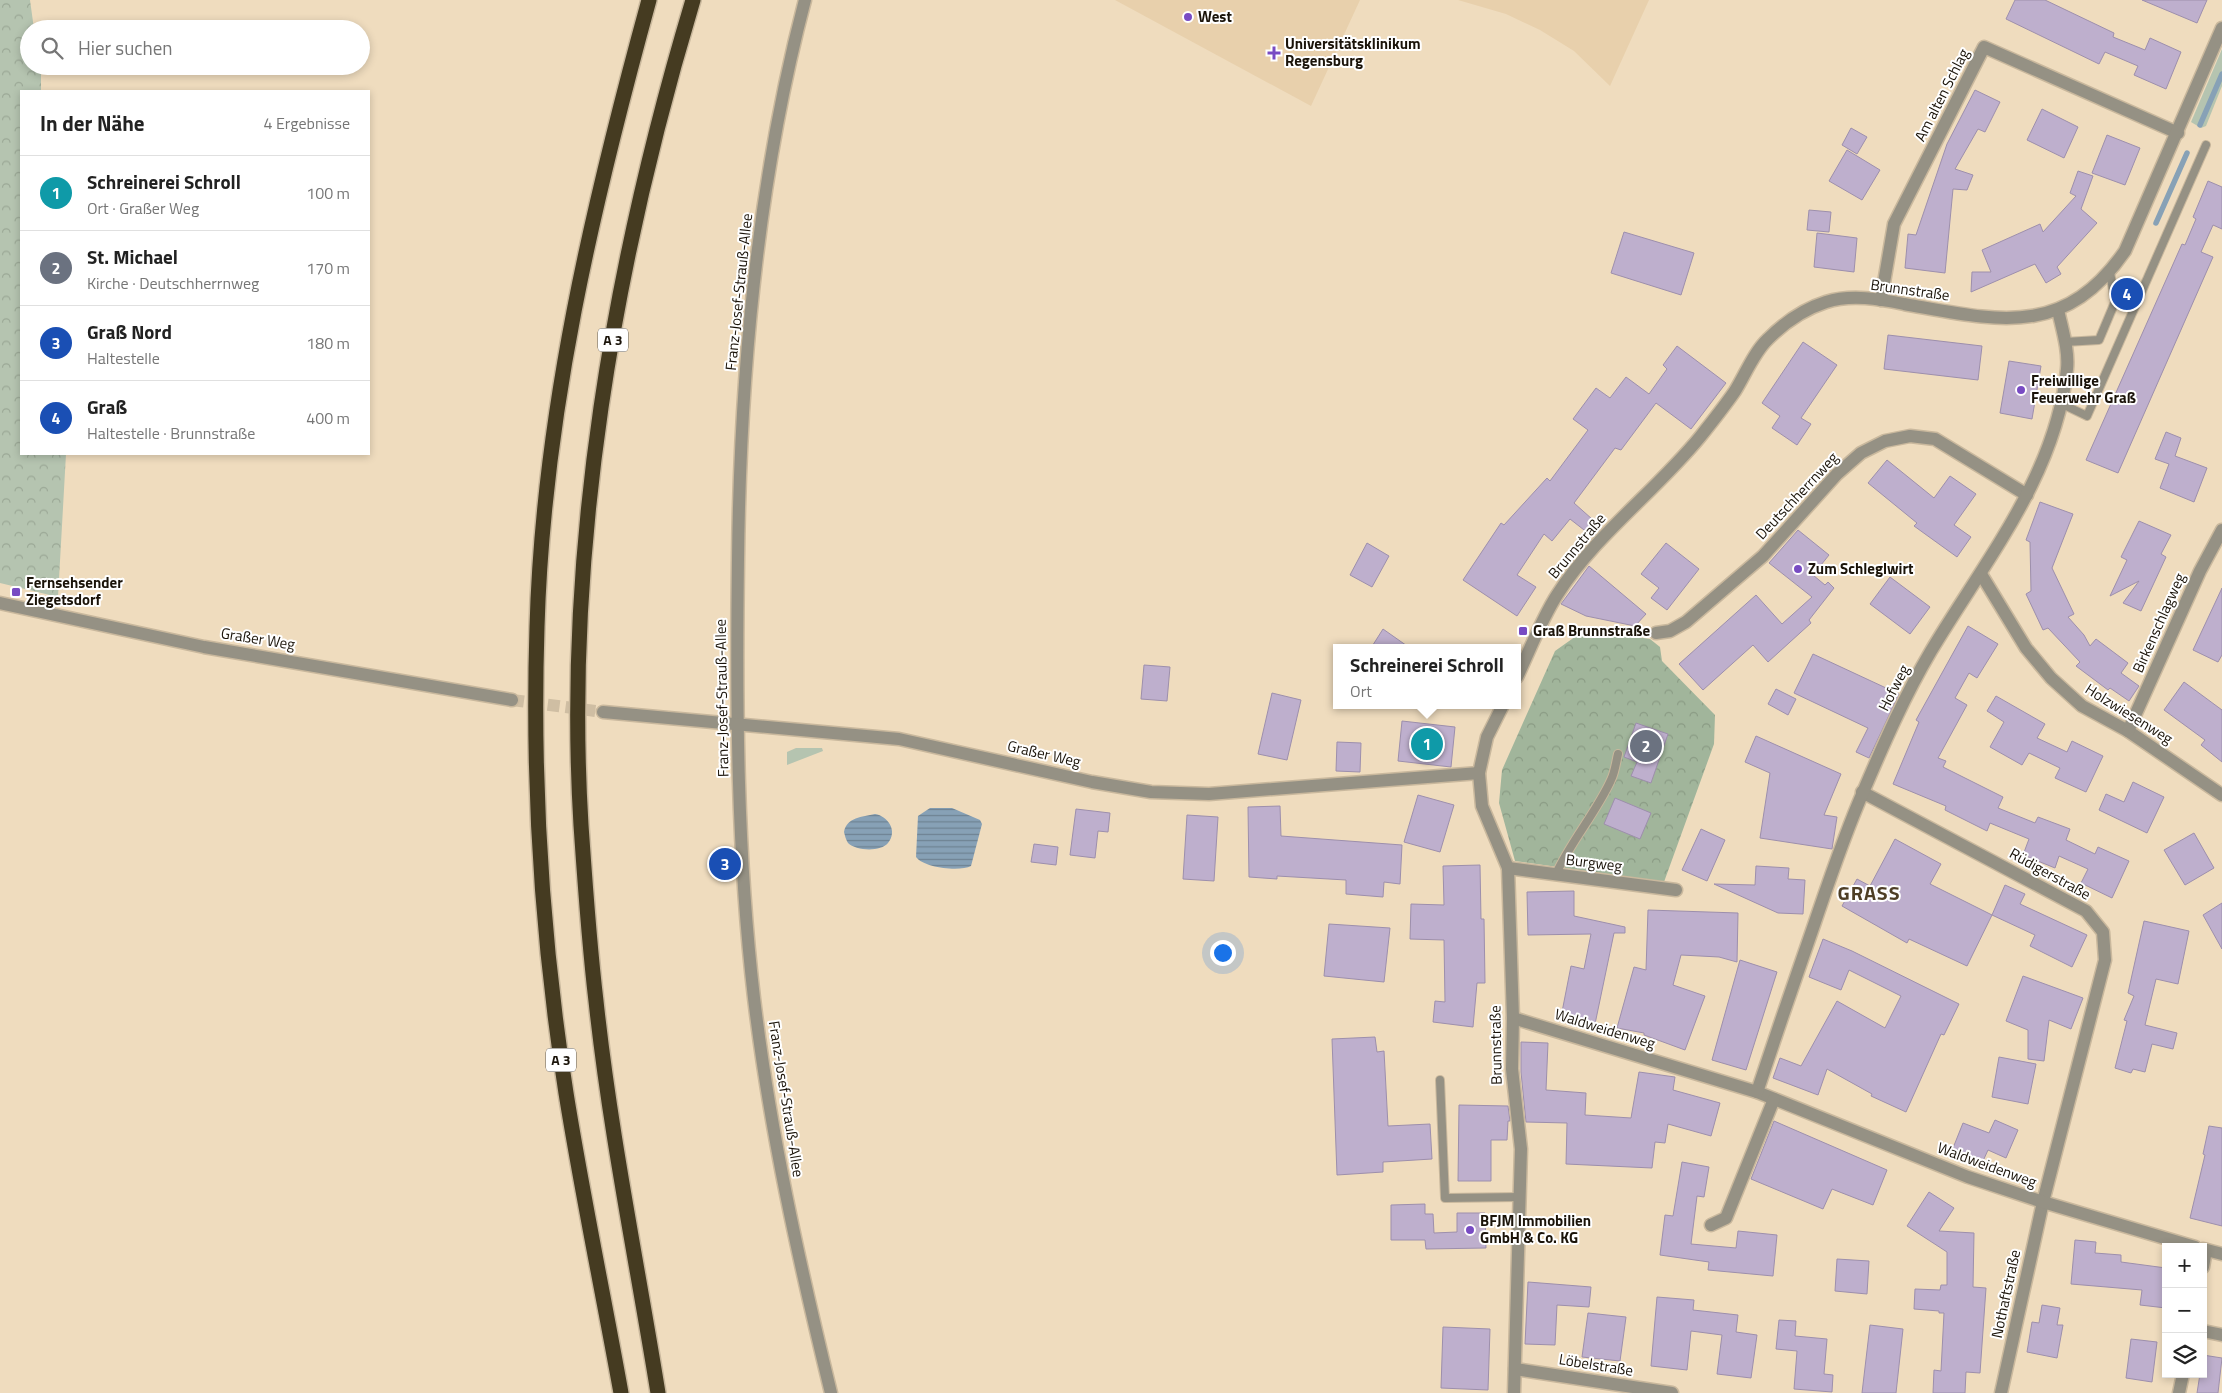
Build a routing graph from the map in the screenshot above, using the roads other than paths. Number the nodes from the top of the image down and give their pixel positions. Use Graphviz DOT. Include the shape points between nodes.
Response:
graph roads {
  1 [pos="649,0"];
  2 [pos="693,0"];
  3 [pos="805,0"];
  4 [pos="2222,28"];
  5 [pos="2178,132"];
  6 [pos="2206,145"];
  7 [pos="2110,272"];
  8 [pos="1881,300"];
  9 [pos="2058,310"];
  10 [pos="2065,342"];
  11 [pos="2060,403"];
  12 [pos="2026,495"];
  13 [pos="2222,530"];
  14 [pos="1981,574"];
  15 [pos="0,603"];
  16 [pos="1656,632"];
  17 [pos="1521,669"];
  18 [pos="512,700"];
  19 [pos="1501,709"];
  20 [pos="603,712"];
  21 [pos="738,724"];
  22 [pos="2128,731"];
  23 [pos="1618,754"];
  24 [pos="1479,773"];
  25 [pos="1862,792"];
  26 [pos="2222,795"];
  27 [pos="1508,868"];
  28 [pos="1556,874"];
  29 [pos="1676,890"];
  30 [pos="1513,1018"];
  31 [pos="1440,1080"];
  32 [pos="1756,1092"];
  33 [pos="1774,1099"];
  34 [pos="1520,1198"];
  35 [pos="2043,1202"];
  36 [pos="1711,1225"];
  37 [pos="2182,1243"];
  38 [pos="2207,1250"];
  39 [pos="2222,1254"];
  40 [pos="2207,1332"];
  41 [pos="2222,1335"];
  42 [pos="1515,1369"];
  43 [pos="2182,1378"];
  44 [pos="621,1393"];
  45 [pos="658,1393"];
  46 [pos="831,1393"];
  47 [pos="1514,1393"];
  48 [pos="1672,1393"];
  49 [pos="2001,1393"];
  50 [pos="2179,1393"];
  1 -- 44 [label="highway, A 3" via="602,180 563,373 537,623 539,828 555,1012 566,1095"];
  2 -- 45 [label="highway, A 3" via="631,246 612,346 598,434 580,620 578,728 581,821 596,1002 608,1094"];
  3 -- 21 [label="street, Franz-Josef-Strauß-Allee" via="780,111 755,263 739,473"];
  4 -- 5 [label="street, Brunnstraße"];
  5 -- 7 [label="street, Brunnstraße" via="2124,251"];
  5 -- 8 [label="street, Am alten Schlag" via="1984,47 1894,224"];
  6 -- 11 [label="lane" via="2087,416"];
  7 -- 9 [label="street, Brunnstraße" via="2095,288"];
  7 -- 10 [label="lane" via="2115,302 2099,340"];
  8 -- 9 [label="street, Brunnstraße" via="2001,318 2027,318"];
  8 -- 17 [label="street, Brunnstraße" via="1856,298 1828,302 1807,310 1766,341 1734,392 1699,438 1575,570 1556,596"];
  9 -- 10 [label="street, Hofweg"];
  10 -- 11 [label="street, Hofweg" via="2067,368"];
  11 -- 12 [label="street, Hofweg" via="2054,435"];
  12 -- 14 [label="street, Hofweg"];
  12 -- 16 [label="street, Deutschherrnweg" via="1935,439 1910,436 1885,441 1861,453 1837,474 1763,556 1686,622 1670,631"];
  13 -- 22 [label="street, Birkenschlagweg" via="2200,570"];
  14 -- 22 [label="street, Holzwiesenweg" via="2026,648 2051,678 2082,706"];
  14 -- 25 [label="street, Hofweg" via="1930,653"];
  15 -- 18 [label="street, Graßer Weg" via="204,647"];
  19 -- 24 [label="street, Brunnstraße" via="1487,737"];
  20 -- 21 [label="street, Graßer Weg"];
  21 -- 24 [label="street, Graßer Weg" via="899,739 1151,792 1209,794"];
  21 -- 46 [label="street, Franz-Josef-Strauß-Allee" via="743,848 756,1007 781,1173 797,1255"];
  22 -- 26 [label="street, Holzwiesenweg"];
  23 -- 28 [label="lane" via="1611,780"];
  24 -- 27 [label="street, Brunnstraße" via="1482,806"];
  25 -- 32 [label="street, Hofweg"];
  25 -- 35 [label="street, Rüdigerstraße" via="2086,911 2102,932 2105,960"];
  27 -- 28 [label="street, Burgweg"];
  27 -- 30 [label="street, Brunnstraße"];
  28 -- 29 [label="street, Burgweg"];
  30 -- 32 [label="street, Waldweidenweg"];
  30 -- 34 [label="street, Brunnstraße" via="1512,1069 1521,1149"];
  31 -- 34 [label="lane" via="1445,1198"];
  32 -- 33 [label="street, Waldweidenweg"];
  33 -- 35 [label="street, Waldweidenweg" via="1968,1178"];
  33 -- 36 [label="street" via="1726,1218"];
  34 -- 42 [label="street, Brunnstraße"];
  35 -- 37 [label="street, Waldweidenweg"];
  35 -- 49 [label="street, Nothaftstraße"];
  38 -- 39 [label="street, Waldweidenweg"];
  40 -- 41 [label="street"];
  42 -- 47 [label="street, Brunnstraße"];
  42 -- 48 [label="street, Löbelstraße"];
  43 -- 50 [label="street"];
}
